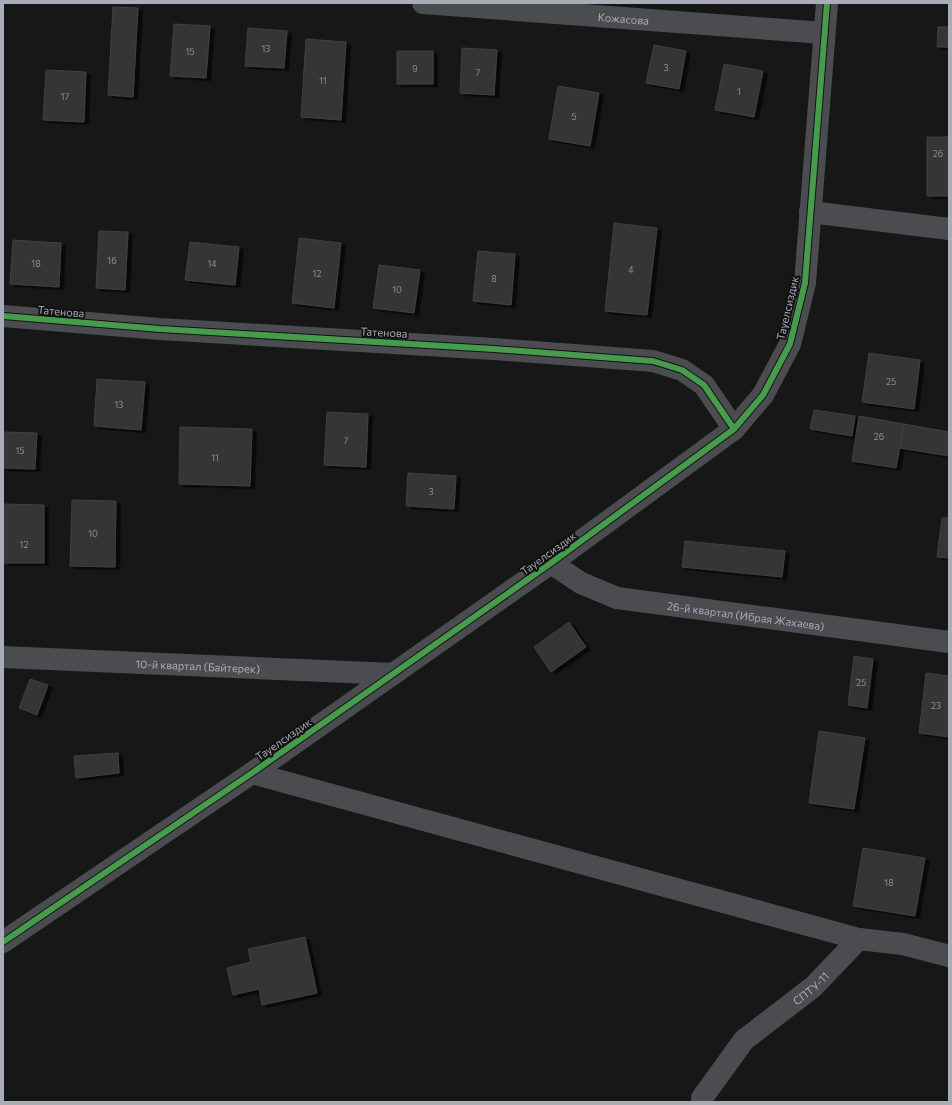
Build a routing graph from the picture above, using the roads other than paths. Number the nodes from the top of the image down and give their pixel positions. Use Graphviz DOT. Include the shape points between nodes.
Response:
graph roads {
  1 [pos="423,3"];
  2 [pos="827,3"];
  3 [pos="824,33"];
  4 [pos="810,212"];
  5 [pos="949,229"];
  6 [pos="3,316"];
  7 [pos="734,429"];
  8 [pos="551,563"];
  9 [pos="949,642"];
  10 [pos="3,657"];
  11 [pos="393,674"];
  12 [pos="252,773"];
  13 [pos="859,939"];
  14 [pos="3,942"];
  15 [pos="949,956"];
  16 [pos="702,1102"];
  1 -- 3 [label="street, Кожасова"];
  2 -- 3 [label="street, Тауелсиздик"];
  3 -- 4 [label="street, Тауелсиздик"];
  4 -- 5 [label="street"];
  4 -- 7 [label="street, Тауелсиздик" via="805,283 790,344 763,395"];
  6 -- 7 [label="street, Татенова" via="160,329 653,361 682,370 704,385"];
  7 -- 8 [label="street, Тауелсиздик"];
  8 -- 9 [label="street, 26-й квартал (Ибрая Жахаева)" via="581,583 617,598"];
  8 -- 11 [label="street, Тауелсиздик"];
  10 -- 11 [label="street, 10-й квартал (Байтерек)"];
  11 -- 12 [label="street, Тауелсиздик"];
  12 -- 13 [label="street"];
  12 -- 14 [label="street, Тауелсиздик"];
  13 -- 15 [label="street" via="903,944"];
  13 -- 16 [label="street, СПТУ-11" via="813,987 744,1040 702,1098"];
}
